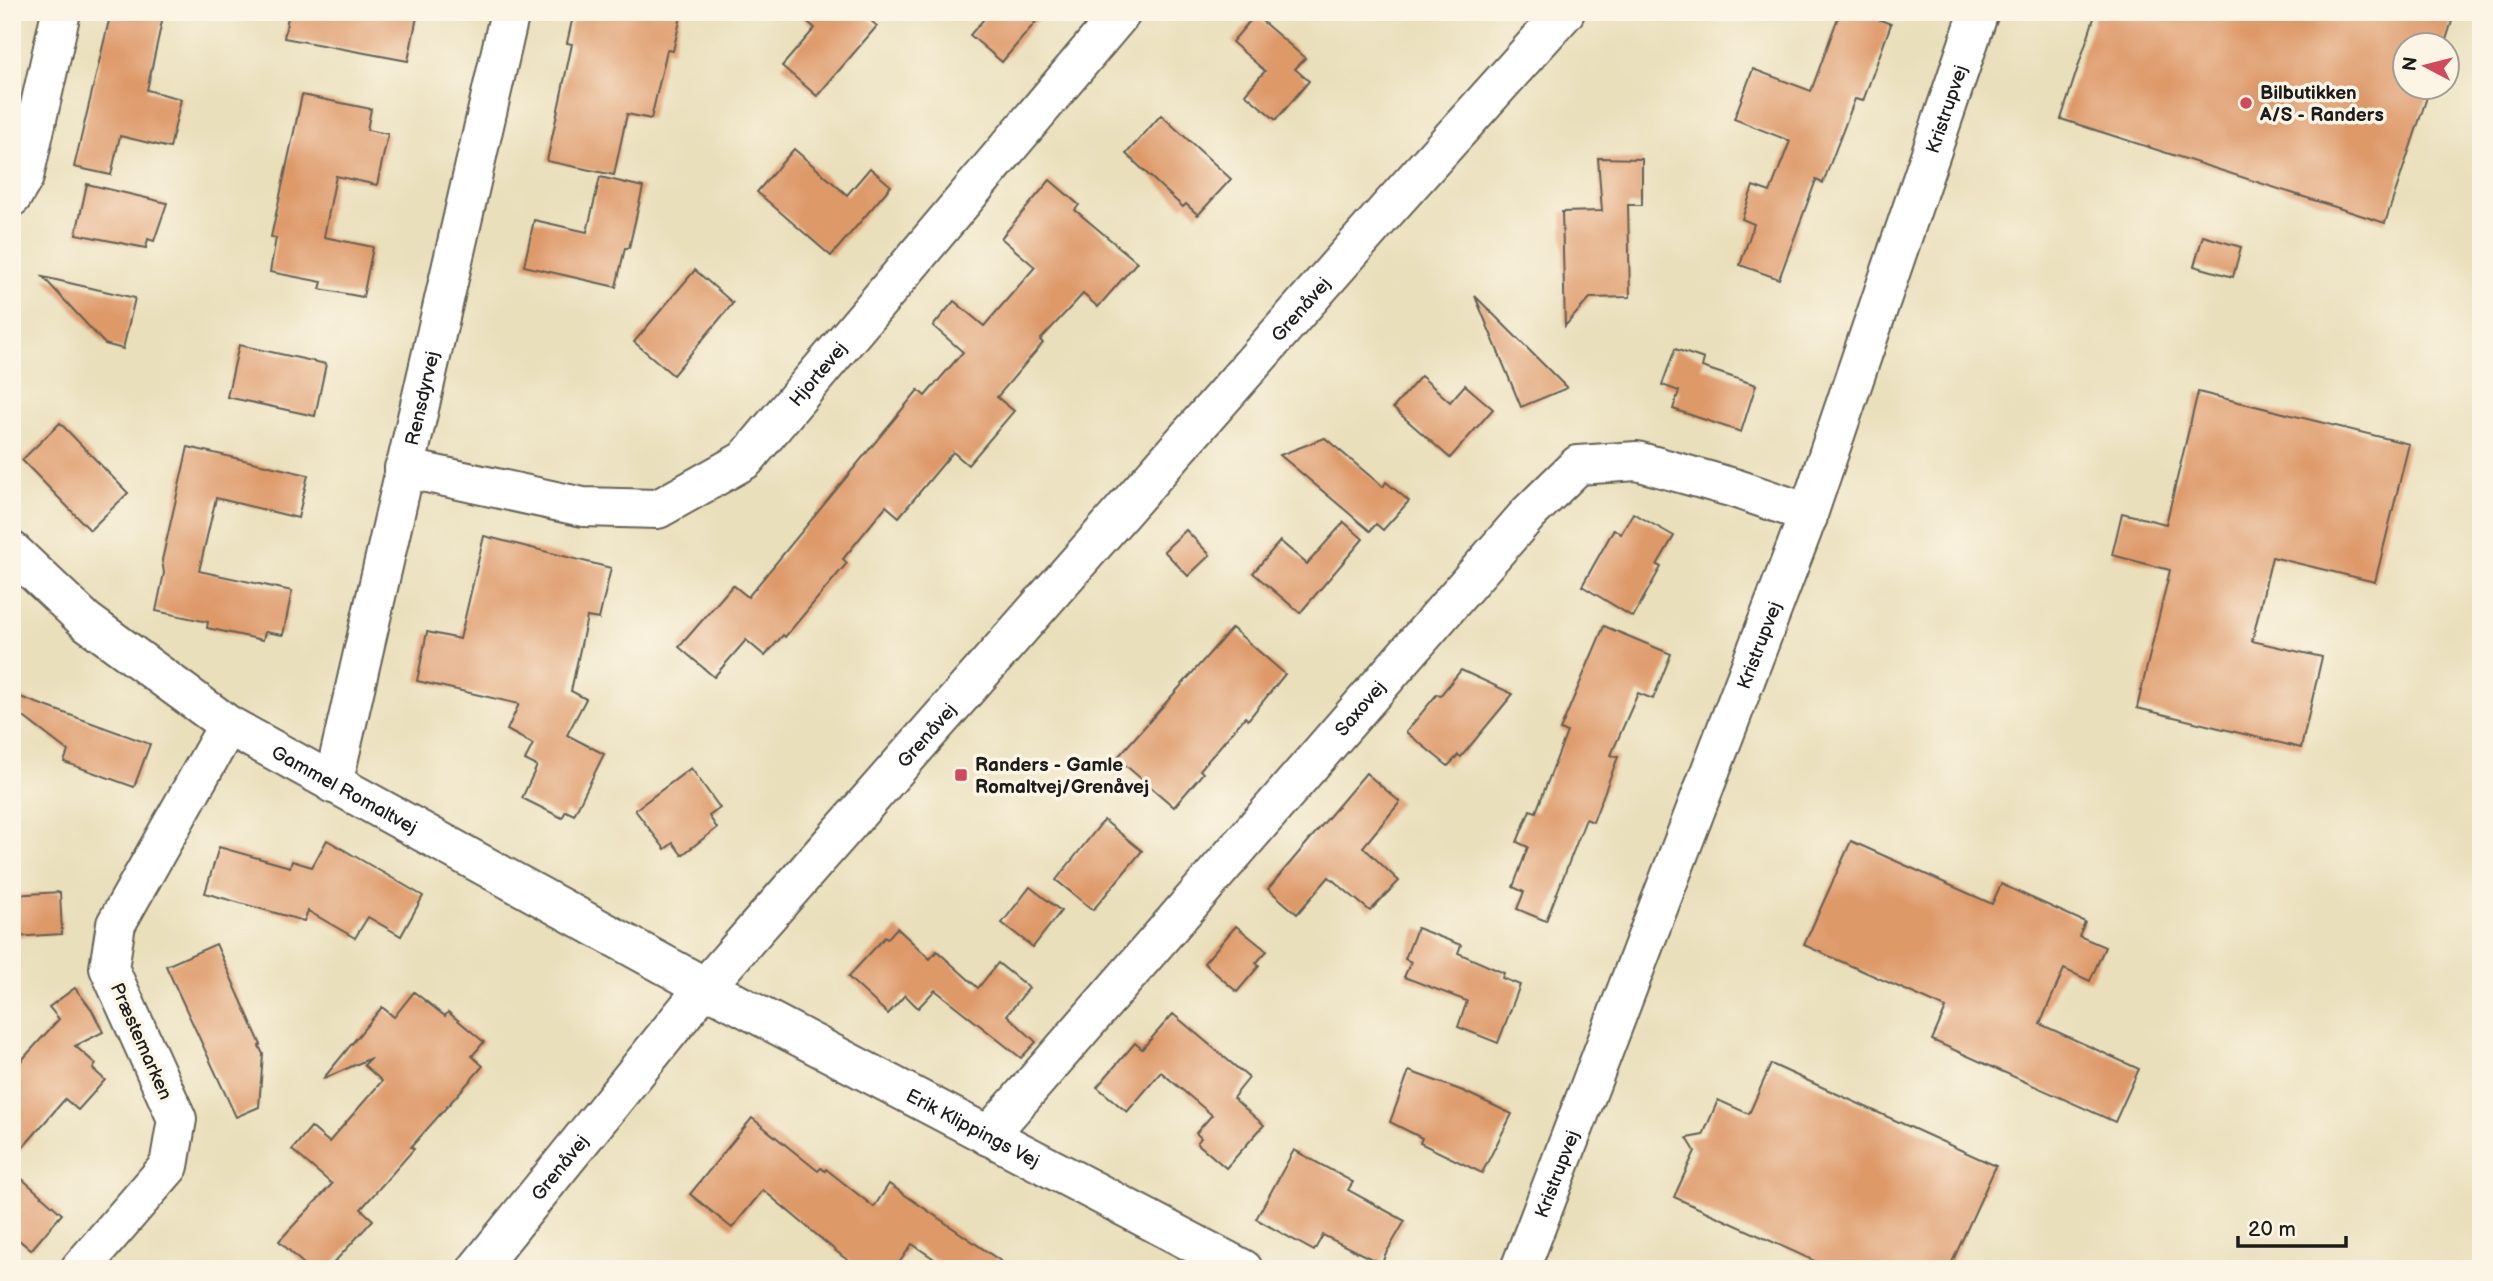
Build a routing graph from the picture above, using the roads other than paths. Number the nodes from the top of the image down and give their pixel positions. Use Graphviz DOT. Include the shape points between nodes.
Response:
graph roads {
  1 [pos="61,12"];
  2 [pos="510,12"];
  3 [pos="1122,12"];
  4 [pos="1542,12"];
  5 [pos="1565,12"];
  6 [pos="1979,12"];
  7 [pos="12,197"];
  8 [pos="1388,209"];
  9 [pos="404,468"];
  10 [pos="1808,517"];
  11 [pos="12,551"];
  12 [pos="228,725"];
  13 [pos="333,784"];
  14 [pos="705,987"];
  15 [pos="988,1136"];
  16 [pos="80,1269"];
  17 [pos="477,1269"];
  18 [pos="1243,1269"];
  19 [pos="1520,1269"];
  1 -- 7 [label="street" via="24,177"];
  2 -- 9 [label="street, Rensdyrvej"];
  3 -- 9 [label="street, Hjortevej" via="745,460 658,509 583,507"];
  4 -- 8 [label="street, Grenåvej"];
  5 -- 8 [label="street, Grenåvej"];
  6 -- 10 [label="street, Kristrupvej"];
  8 -- 14 [label="street, Grenåvej"];
  9 -- 13 [label="street, Rensdyrvej"];
  10 -- 15 [label="street, Saxovej" via="1734,488 1637,461 1578,464 1530,513"];
  10 -- 19 [label="street, Kristrupvej"];
  11 -- 12 [label="street, Gammel Romaltvej" via="86,621"];
  12 -- 13 [label="street, Gammel Romaltvej"];
  12 -- 16 [label="street, Præstemarken" via="116,924 109,968 177,1119 169,1166"];
  13 -- 14 [label="street, Gammel Romaltvej"];
  14 -- 15 [label="street, Erik Klippings Vej"];
  14 -- 17 [label="street, Grenåvej"];
  15 -- 18 [label="street, Erik Klippings Vej"];
}
